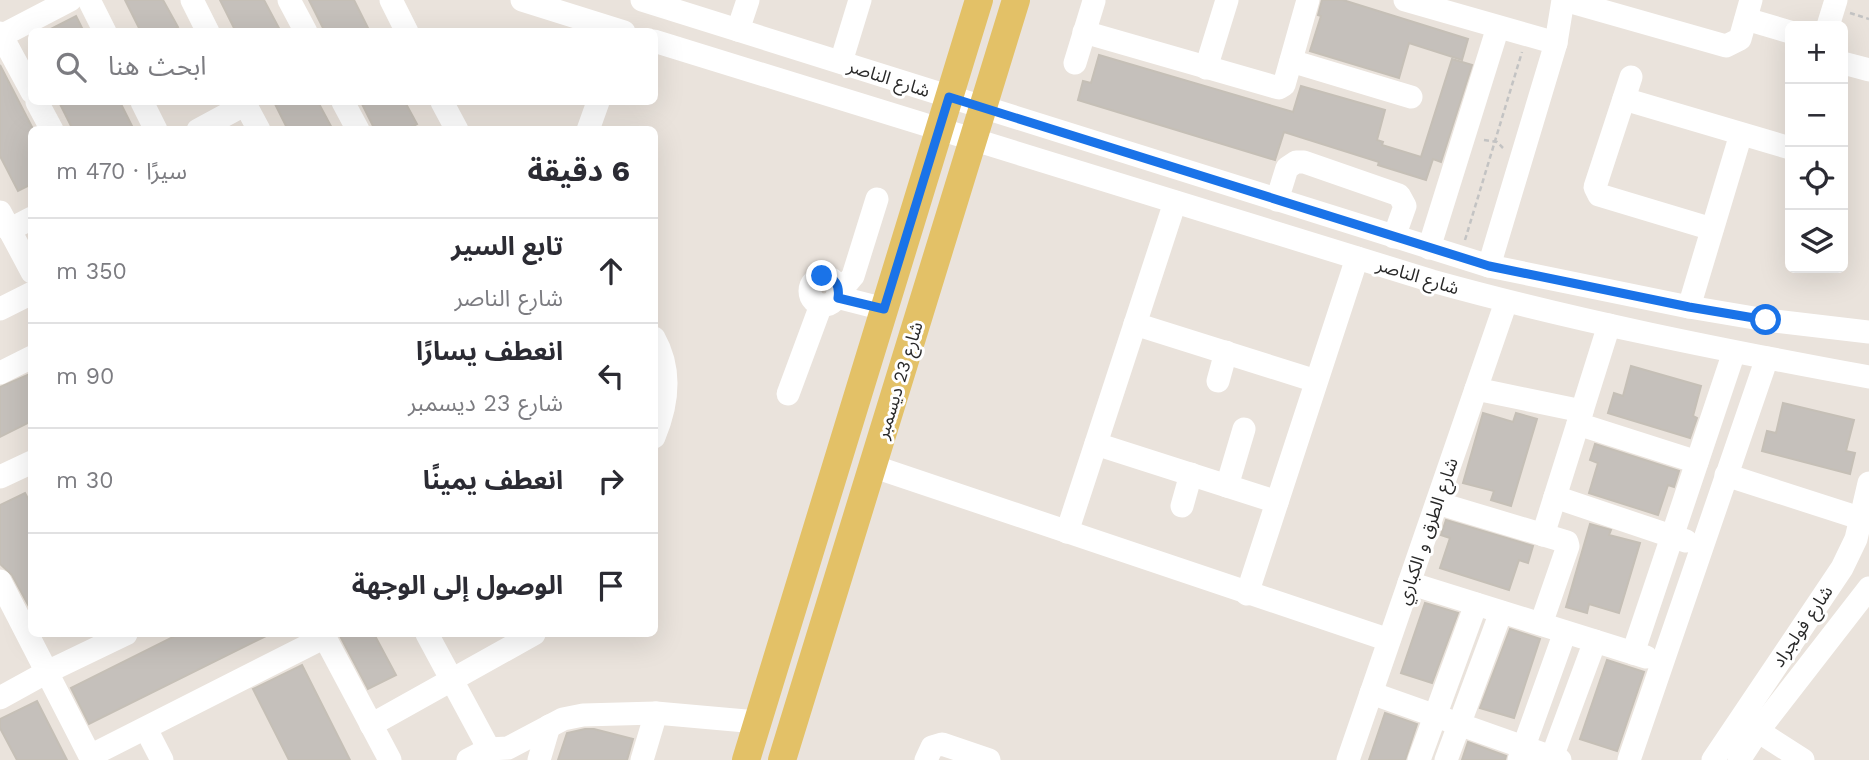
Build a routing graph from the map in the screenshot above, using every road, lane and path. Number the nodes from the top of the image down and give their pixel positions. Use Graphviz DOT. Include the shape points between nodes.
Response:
graph roads {
  1 [pos="70,0"];
  2 [pos="89,0"];
  3 [pos="192,0"];
  4 [pos="289,0"];
  5 [pos="391,0"];
  6 [pos="523,0"];
  7 [pos="642,0"];
  8 [pos="748,0"];
  9 [pos="860,0"];
  10 [pos="979,0"];
  11 [pos="1016,0"];
  12 [pos="1227,0"];
  13 [pos="1308,0"];
  14 [pos="1406,0"];
  15 [pos="1563,0"];
  16 [pos="1836,0"];
  17 [pos="1094,1"];
  18 [pos="1749,9"];
  19 [pos="1830,21"];
  20 [pos="1498,27"];
  21 [pos="103,28"];
  22 [pos="206,28"];
  23 [pos="304,28"];
  24 [pos="405,28"];
  25 [pos="611,28"];
  26 [pos="1785,29"];
  27 [pos="738,30"];
  28 [pos="1084,32"];
  29 [pos="1,35"];
  30 [pos="1527,35"];
  31 [pos="658,42"];
  32 [pos="1556,43"];
  33 [pos="1290,61"];
  34 [pos="841,62"];
  35 [pos="1075,63"];
  36 [pos="1848,65"];
  37 [pos="1206,68"];
  38 [pos="1869,71"];
  39 [pos="1631,76"];
  40 [pos="28,85"];
  41 [pos="949,97"];
  42 [pos="1411,97"];
  43 [pos="1624,99"];
  44 [pos="39,105"];
  45 [pos="144,105"];
  46 [pos="242,105"];
  47 [pos="246,105"];
  48 [pos="345,105"];
  49 [pos="444,105"];
  50 [pos="597,105"];
  51 [pos="983,107"];
  52 [pos="50,126"];
  53 [pos="154,126"];
  54 [pos="205,126"];
  55 [pos="257,126"];
  56 [pos="356,126"];
  57 [pos="455,126"];
  58 [pos="589,126"];
  59 [pos="939,129"];
  60 [pos="1741,134"];
  61 [pos="1464,137"];
  62 [pos="973,139"];
  63 [pos="1494,142"];
  64 [pos="1785,146"];
  65 [pos="1524,149"];
  66 [pos="877,200"];
  67 [pos="1277,200"];
  68 [pos="1175,202"];
  69 [pos="28,218"];
  70 [pos="5,221"];
  71 [pos="1712,229"];
  72 [pos="1394,237"];
  73 [pos="1429,248"];
  74 [pos="1460,257"];
  75 [pos="1357,258"];
  76 [pos="28,264"];
  77 [pos="1489,266"];
  78 [pos="28,295"];
  79 [pos="832,296"];
  80 [pos="1506,302"];
  81 [pos="1689,307"];
  82 [pos="0,309"];
  83 [pos="884,309"];
  84 [pos="1135,324"];
  85 [pos="1609,325"];
  86 [pos="1869,331"];
  87 [pos="658,347"];
  88 [pos="1226,352"];
  89 [pos="1734,352"];
  90 [pos="1767,358"];
  91 [pos="28,359"];
  92 [pos="0,373"];
  93 [pos="1869,377"];
  94 [pos="1218,381"];
  95 [pos="1316,381"];
  96 [pos="1476,389"];
  97 [pos="788,394"];
  98 [pos="1580,417"];
  99 [pos="658,424"];
  100 [pos="1244,429"];
  101 [pos="1096,444"];
  102 [pos="1697,462"];
  103 [pos="28,466"];
  104 [pos="872,466"];
  105 [pos="1191,474"];
  106 [pos="1726,475"];
  107 [pos="0,477"];
  108 [pos="1869,483"];
  109 [pos="1227,486"];
  110 [pos="1555,498"];
  111 [pos="1277,502"];
  112 [pos="1437,503"];
  113 [pos="1182,506"];
  114 [pos="1865,520"];
  115 [pos="1067,532"];
  116 [pos="1543,535"];
  117 [pos="1672,536"];
  118 [pos="1702,546"];
  119 [pos="1409,583"];
  120 [pos="1869,588"];
  121 [pos="1247,594"];
  122 [pos="3,596"];
  123 [pos="1476,604"];
  124 [pos="1501,612"];
  125 [pos="1541,624"];
  126 [pos="1565,632"];
  127 [pos="116,637"];
  128 [pos="320,637"];
  129 [pos="325,637"];
  130 [pos="429,637"];
  131 [pos="529,637"];
  132 [pos="1389,640"];
  133 [pos="1595,641"];
  134 [pos="1633,653"];
  135 [pos="1662,663"];
  136 [pos="47,672"];
  137 [pos="453,681"];
  138 [pos="1371,693"];
  139 [pos="0,698"];
  140 [pos="656,713"];
  141 [pos="1435,715"];
  142 [pos="757,722"];
  143 [pos="1459,724"];
  144 [pos="372,725"];
  145 [pos="1748,725"];
  146 [pos="549,726"];
  147 [pos="146,729"];
  148 [pos="489,749"];
  149 [pos="1521,754"];
  150 [pos="91,758"];
  151 [pos="1554,759"];
  152 [pos="162,760"];
  153 [pos="390,760"];
  154 [pos="468,760"];
  155 [pos="539,760"];
  156 [pos="642,760"];
  157 [pos="746,760"];
  158 [pos="782,760"];
  159 [pos="926,760"];
  160 [pos="989,760"];
  161 [pos="1348,760"];
  162 [pos="1419,760"];
  163 [pos="1446,760"];
  164 [pos="1629,760"];
  165 [pos="1713,760"];
  166 [pos="1739,760"];
  167 [pos="1803,760"];
  1 -- 29 [label="street"];
  2 -- 21 [label="street"];
  3 -- 22 [label="street"];
  4 -- 23 [label="street"];
  5 -- 24 [label="street"];
  6 -- 25 [label="street"];
  7 -- 27 [label="street, شارع الناصر"];
  8 -- 27 [label="street"];
  9 -- 34 [label="street"];
  10 -- 41 [label="main road, شارع 23 ديسمبر"];
  11 -- 51 [label="main road, شارع 23 ديسمبر"];
  12 -- 37 [label="street"];
  13 -- 33 [label="street"];
  14 -- 20 [label="street"];
  15 -- 18 [label="street" via="1720,45 1740,39"];
  15 -- 32 [label="street"];
  16 -- 19 [label="street"];
  17 -- 28 [label="street"];
  18 -- 26 [label="street"];
  20 -- 30 [label="street"];
  20 -- 61 [label="street"];
  27 -- 34 [label="street, شارع الناصر"];
  28 -- 35 [label="street"];
  28 -- 37 [label="street"];
  29 -- 40 [label="street"];
  30 -- 32 [label="street"];
  30 -- 63 [label="path"];
  31 -- 59 [label="street, شارع الناصر"];
  32 -- 65 [label="street"];
  33 -- 37 [label="street" via="1279,88"];
  33 -- 42 [label="street"];
  34 -- 41 [label="street, شارع الناصر"];
  36 -- 38 [label="street"];
  39 -- 43 [label="street"];
  41 -- 51 [label="street, شارع الناصر"];
  41 -- 59 [label="main road, شارع 23 ديسمبر"];
  43 -- 60 [label="street"];
  43 -- 71 [label="street" via="1595,187 1597,194"];
  44 -- 52 [label="street"];
  45 -- 53 [label="street"];
  46 -- 54 [label="street"];
  47 -- 55 [label="street"];
  48 -- 56 [label="street"];
  49 -- 57 [label="street"];
  50 -- 58 [label="street"];
  51 -- 62 [label="main road, شارع 23 ديسمبر"];
  51 -- 67 [label="street, شارع الناصر"];
  59 -- 62 [label="street, شارع الناصر"];
  59 -- 83 [label="main road, شارع 23 ديسمبر"];
  60 -- 64 [label="street"];
  60 -- 71 [label="street"];
  61 -- 63 [label="path"];
  61 -- 73 [label="street"];
  62 -- 68 [label="street, شارع الناصر"];
  62 -- 104 [label="main road, شارع 23 ديسمبر"];
  63 -- 65 [label="path" via="1506,149"];
  63 -- 74 [label="path"];
  65 -- 77 [label="street"];
  66 -- 79 [label="street" via="852,276"];
  67 -- 72 [label="street, شارع الناصر"];
  67 -- 72 [label="street" via="1287,168 1304,162 1399,195 1405,206"];
  68 -- 75 [label="street, شارع الناصر"];
  68 -- 84 [label="street"];
  69 -- 70 [label="street"];
  70 -- 76 [label="street"];
  71 -- 81 [label="street"];
  72 -- 73 [label="street, شارع الناصر"];
  73 -- 74 [label="street, شارع الناصر"];
  74 -- 77 [label="street, شارع الناصر"];
  75 -- 80 [label="street, شارع الناصر"];
  75 -- 95 [label="street"];
  77 -- 81 [label="street, شارع الناصر"];
  78 -- 82 [label="street"];
  79 -- 83 [label="street"];
  79 -- 97 [label="street"];
  80 -- 85 [label="street, شارع الناصر"];
  80 -- 96 [label="street, شارع الطرق و الكباري"];
  81 -- 86 [label="street, شارع الناصر"];
  83 -- 142 [label="main road, شارع 23 ديسمبر"];
  84 -- 88 [label="street"];
  84 -- 101 [label="street"];
  85 -- 89 [label="street, شارع الناصر"];
  85 -- 98 [label="street"];
  87 -- 99 [label="street" via="667,386"];
  88 -- 94 [label="street"];
  88 -- 95 [label="street"];
  89 -- 90 [label="street, شارع الناصر"];
  89 -- 102 [label="street"];
  90 -- 93 [label="street, شارع الناصر"];
  90 -- 106 [label="street"];
  91 -- 92 [label="street"];
  95 -- 111 [label="street"];
  96 -- 98 [label="street"];
  96 -- 112 [label="street, شارع الطرق و الكباري"];
  98 -- 102 [label="street"];
  98 -- 110 [label="street"];
  100 -- 109 [label="street"];
  101 -- 105 [label="street"];
  101 -- 115 [label="street"];
  102 -- 117 [label="street"];
  103 -- 107 [label="street"];
  104 -- 115 [label="street"];
  104 -- 158 [label="main road, شارع 23 ديسمبر"];
  105 -- 109 [label="street"];
  105 -- 113 [label="street"];
  106 -- 114 [label="street"];
  106 -- 118 [label="street"];
  108 -- 114 [label="street, شارع فولجراد"];
  109 -- 111 [label="street"];
  110 -- 116 [label="street"];
  110 -- 117 [label="street"];
  111 -- 121 [label="street"];
  112 -- 116 [label="street"];
  112 -- 119 [label="street, شارع الطرق و الكباري"];
  114 -- 145 [label="street, شارع فولجراد" via="1842,568"];
  115 -- 121 [label="street"];
  116 -- 125 [label="street" via="1568,546"];
  117 -- 118 [label="street"];
  117 -- 134 [label="street"];
  118 -- 135 [label="street"];
  119 -- 123 [label="street"];
  119 -- 132 [label="street, شارع الطرق و الكباري"];
  120 -- 145 [label="street, شارع فولجراد"];
  121 -- 132 [label="street"];
  122 -- 136 [label="street"];
  123 -- 124 [label="street"];
  123 -- 141 [label="street"];
  124 -- 125 [label="street"];
  124 -- 143 [label="street"];
  125 -- 126 [label="street"];
  126 -- 133 [label="street"];
  126 -- 149 [label="street"];
  127 -- 136 [label="street"];
  128 -- 147 [label="street"];
  129 -- 144 [label="street"];
  130 -- 137 [label="street"];
  131 -- 137 [label="street"];
  132 -- 138 [label="street, شارع الطرق و الكباري"];
  133 -- 134 [label="street"];
  133 -- 151 [label="street"];
  134 -- 135 [label="street"];
  135 -- 164 [label="street"];
  136 -- 139 [label="street"];
  136 -- 150 [label="street"];
  137 -- 144 [label="street"];
  137 -- 148 [label="street"];
  138 -- 141 [label="street"];
  138 -- 161 [label="street, شارع الطرق و الكباري"];
  140 -- 142 [label="street"];
  140 -- 146 [label="street" via="583,715"];
  140 -- 156 [label="street"];
  141 -- 143 [label="street"];
  141 -- 162 [label="street"];
  142 -- 157 [label="main road, شارع 23 ديسمبر"];
  143 -- 149 [label="street"];
  143 -- 163 [label="street"];
  144 -- 153 [label="street"];
  145 -- 165 [label="street, شارع فولجراد"];
  145 -- 166 [label="street, شارع فولجراد"];
  145 -- 167 [label="street"];
  146 -- 148 [label="street" via="508,748"];
  146 -- 155 [label="street"];
  147 -- 150 [label="street"];
  147 -- 152 [label="street"];
  148 -- 154 [label="street"];
  149 -- 151 [label="street"];
  159 -- 160 [label="street" via="932,747 942,744"];
}
